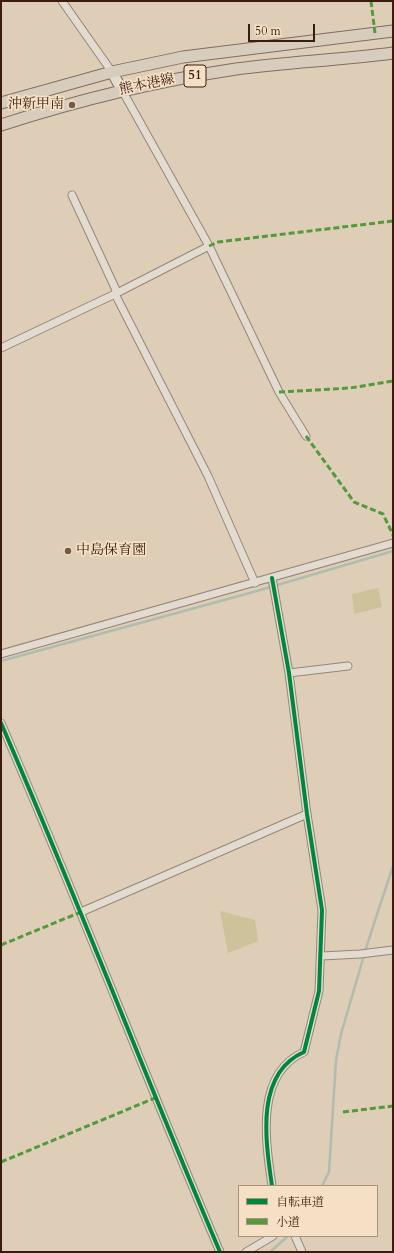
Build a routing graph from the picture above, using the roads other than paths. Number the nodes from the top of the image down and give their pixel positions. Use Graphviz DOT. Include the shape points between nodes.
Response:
graph roads {
  1 [pos="62,1"];
  2 [pos="393,31"];
  3 [pos="393,53"];
  4 [pos="112,72"];
  5 [pos="122,90"];
  6 [pos="1,103"];
  7 [pos="1,125"];
  8 [pos="72,195"];
  9 [pos="209,246"];
  10 [pos="115,294"];
  11 [pos="1,348"];
  12 [pos="306,436"];
  13 [pos="393,543"];
  14 [pos="272,578"];
  15 [pos="255,583"];
  16 [pos="1,654"];
  17 [pos="348,666"];
  18 [pos="289,673"];
  19 [pos="1,723"];
  20 [pos="307,814"];
  21 [pos="81,912"];
  22 [pos="393,950"];
  23 [pos="322,956"];
  24 [pos="272,1185"];
  25 [pos="271,1237"];
  26 [pos="295,1237"];
  27 [pos="220,1252"];
  28 [pos="246,1252"];
  29 [pos="302,1252"];
  1 -- 4 [label="street"];
  2 -- 4 [label="main road, 熊本港線 / 51" via="182,57"];
  3 -- 5 [label="main road, 熊本港線 / 51" via="237,69"];
  4 -- 5 [label="street"];
  4 -- 6 [label="main road, 熊本港線 / 51"];
  5 -- 7 [label="main road, 熊本港線 / 51"];
  5 -- 9 [label="street"];
  8 -- 10 [label="street" via="116,290"];
  9 -- 10 [label="street"];
  9 -- 12 [label="street" via="279,392"];
  10 -- 11 [label="street"];
  10 -- 15 [label="street" via="208,476"];
  13 -- 14 [label="street"];
  14 -- 15 [label="street"];
  14 -- 18 [label="street"];
  15 -- 16 [label="street"];
  17 -- 18 [label="street"];
  18 -- 20 [label="street"];
  19 -- 21 [label="street"];
  20 -- 21 [label="street"];
  20 -- 23 [label="street" via="322,910"];
  21 -- 27 [label="street"];
  22 -- 23 [label="street"];
  23 -- 24 [label="street" via="319,991 304,1052 292,1058 278,1073 269,1100 267,1150"];
  25 -- 28 [label="street"];
  26 -- 29 [label="street"];
}
